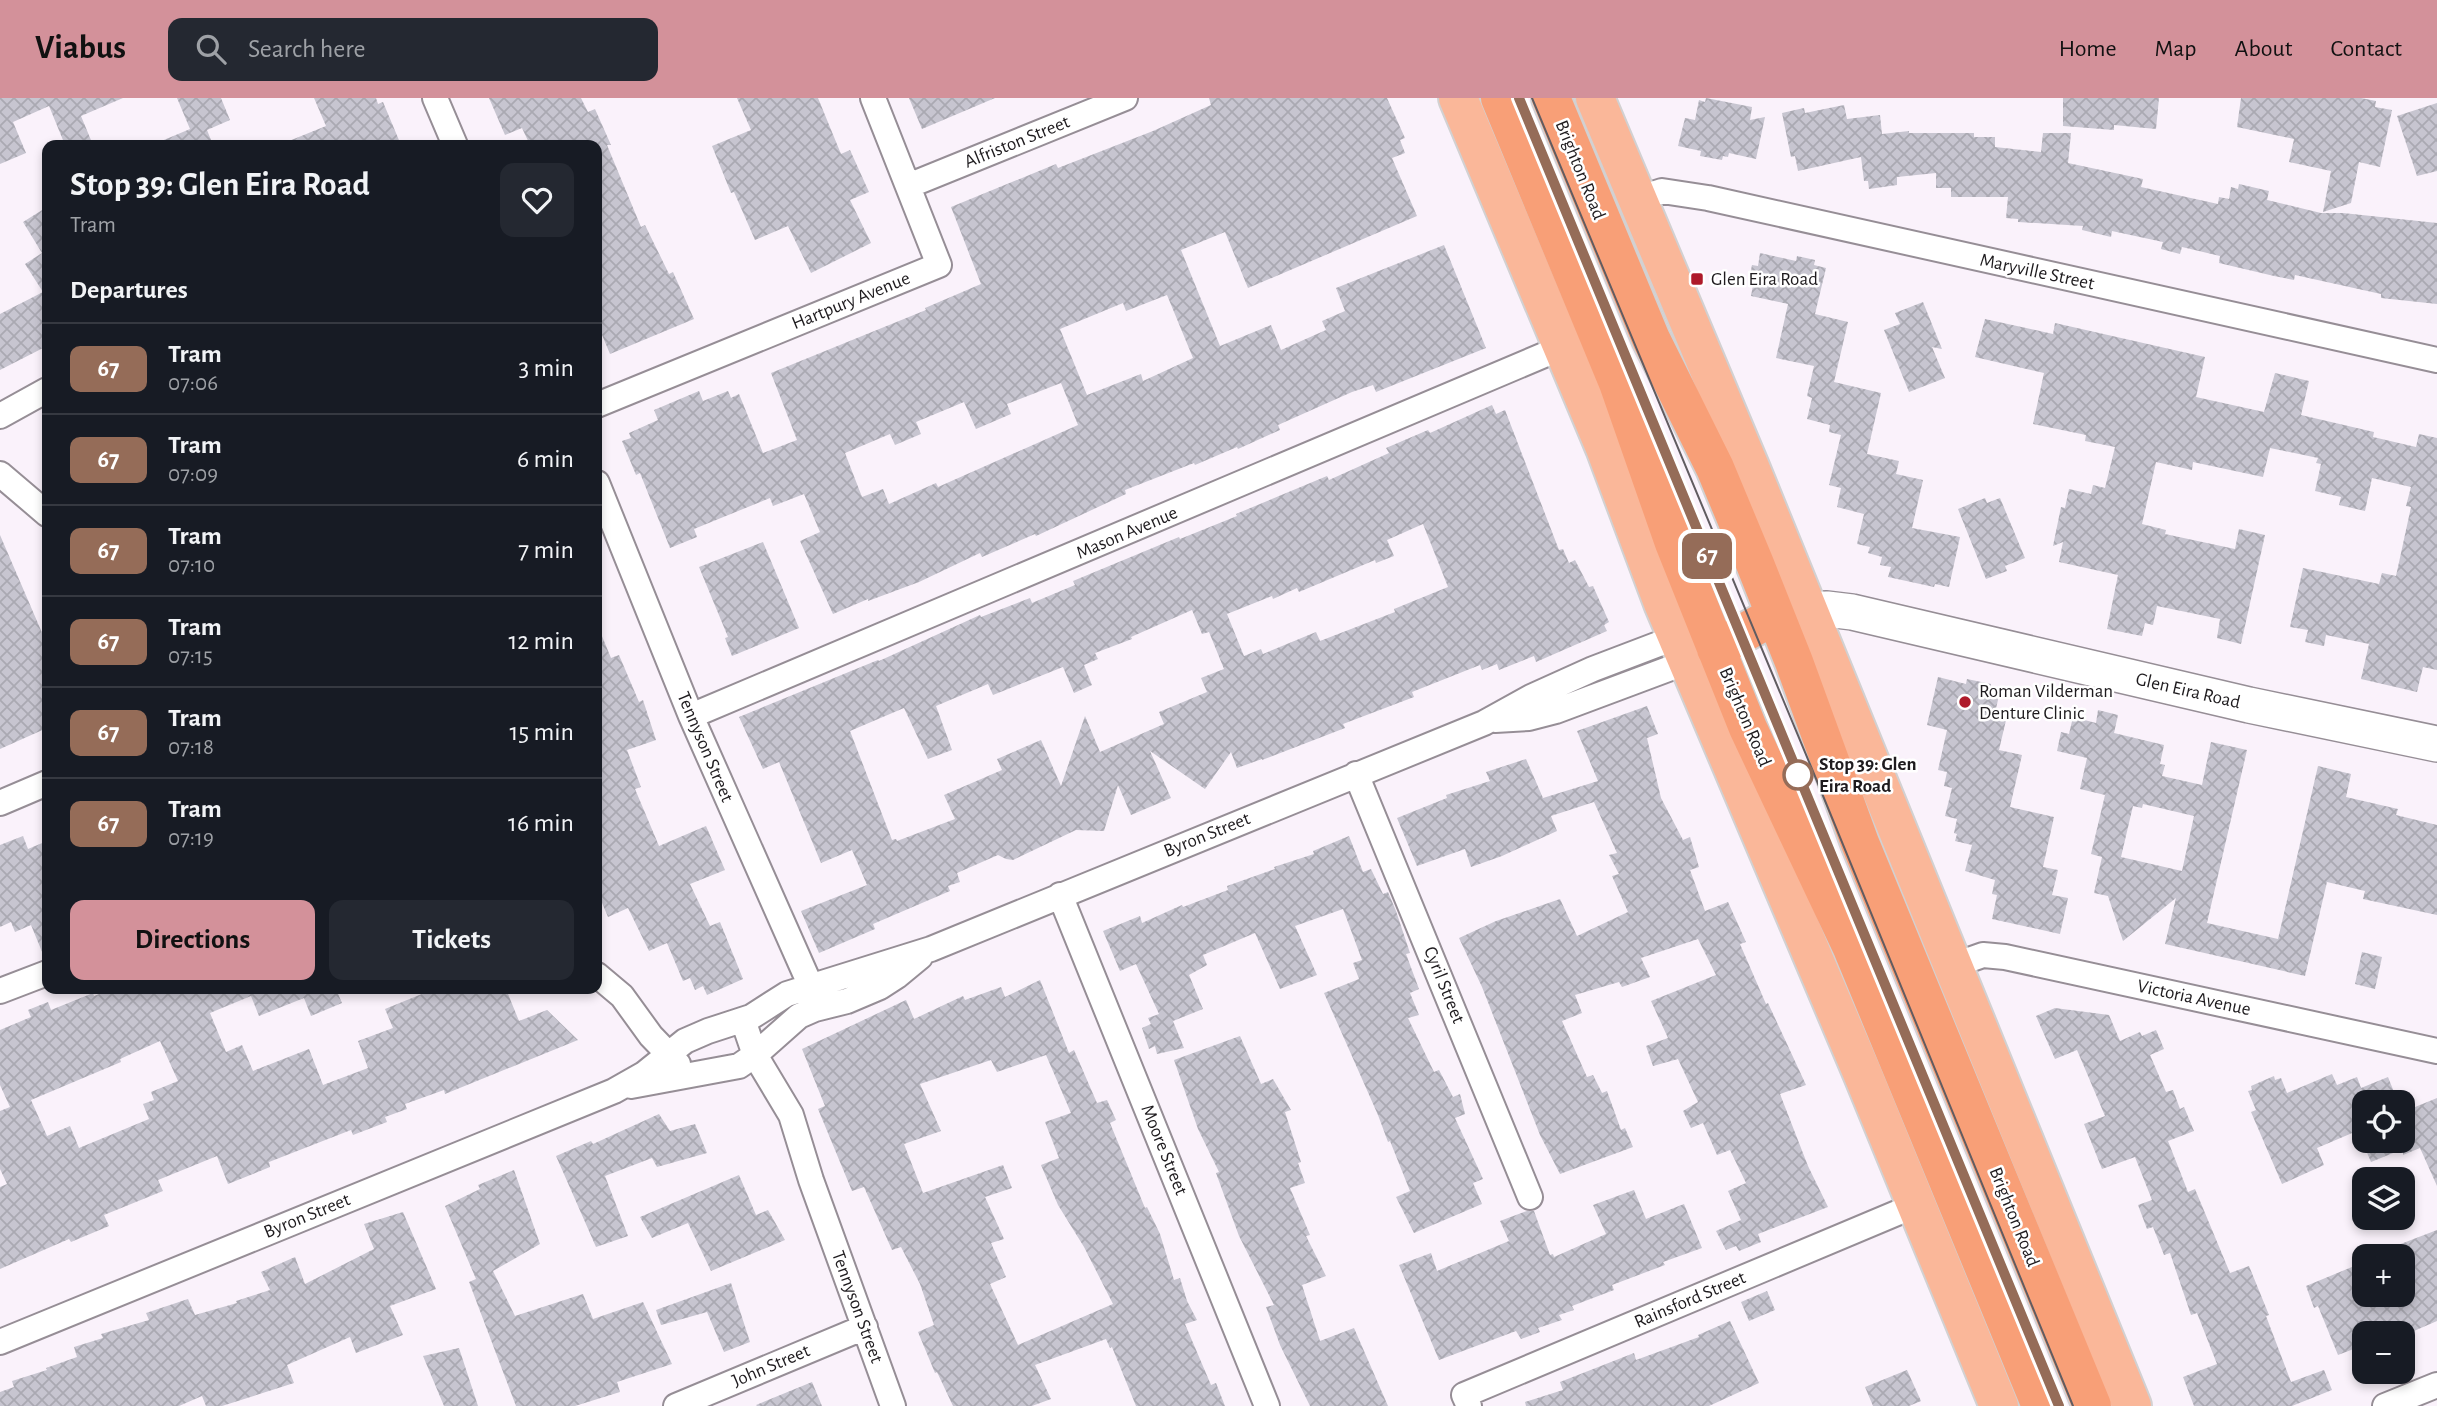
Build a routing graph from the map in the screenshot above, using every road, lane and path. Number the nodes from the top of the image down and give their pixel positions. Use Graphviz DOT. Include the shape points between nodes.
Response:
graph roads {
  1 [pos="435,98"];
  2 [pos="873,98"];
  3 [pos="1125,98"];
  4 [pos="1458,98"];
  5 [pos="1500,98"];
  6 [pos="1551,98"];
  7 [pos="1600,110"];
  8 [pos="453,140"];
  9 [pos="908,186"];
  10 [pos="1637,199"];
  11 [pos="1594,202"];
  12 [pos="1563,347"];
  13 [pos="2437,360"];
  14 [pos="42,393"];
  15 [pos="602,403"];
  16 [pos="0,416"];
  17 [pos="5,485"];
  18 [pos="602,496"];
  19 [pos="42,511"];
  20 [pos="1791,612"];
  21 [pos="1697,644"];
  22 [pos="691,716"];
  23 [pos="2437,744"];
  24 [pos="1356,774"];
  25 [pos="42,785"];
  26 [pos="0,803"];
  27 [pos="1060,895"];
  28 [pos="1952,966"];
  29 [pos="42,975"];
  30 [pos="602,979"];
  31 [pos="0,991"];
  32 [pos="1870,993"];
  33 [pos="815,997"];
  34 [pos="743,1020"];
  35 [pos="2437,1051"];
  36 [pos="667,1054"];
  37 [pos="755,1055"];
  38 [pos="687,1075"];
  39 [pos="1863,1075"];
  40 [pos="614,1091"];
  41 [pos="1530,1197"];
  42 [pos="1916,1205"];
  43 [pos="865,1327"];
  44 [pos="1967,1327"];
  45 [pos="0,1342"];
  46 [pos="2066,1343"];
  47 [pos="2021,1360"];
  48 [pos="2437,1385"];
  49 [pos="1467,1401"];
  50 [pos="676,1406"];
  51 [pos="894,1406"];
  52 [pos="1267,1406"];
  53 [pos="1999,1406"];
  54 [pos="2041,1406"];
  55 [pos="2092,1406"];
  56 [pos="2132,1406"];
  57 [pos="2385,1406"];
  1 -- 8 [label="street"];
  2 -- 9 [label="street, Hartpury Avenue"];
  3 -- 9 [label="street, Alfriston Street"];
  4 -- 12 [label="main road, Brighton Road"];
  5 -- 21 [label="highway, Brighton Road" via="1638,433 1674,543"];
  6 -- 11 [label="highway, Brighton Road"];
  7 -- 10 [label="main road, Brighton Road"];
  7 -- 11 [label="main road"];
  9 -- 15 [label="street, Hartpury Avenue" via="939,265"];
  10 -- 13 [label="street, Maryville Street" via="1662,191 1708,198"];
  10 -- 20 [label="main road, Brighton Road" via="1737,435"];
  11 -- 20 [label="highway, Brighton Road" via="1651,339 1730,503"];
  12 -- 21 [label="main road, Brighton Road" via="1605,449"];
  12 -- 22 [label="street, Mason Avenue"];
  14 -- 16 [label="street"];
  17 -- 19 [label="street"];
  18 -- 22 [label="street, Tennyson Street"];
  20 -- 21 [label="highway, Glen Eira Road"];
  20 -- 23 [label="main road, Glen Eira Road" via="1852,612"];
  20 -- 28 [label="main road, Brighton Road"];
  20 -- 46 [label="highway, Brighton Road" via="1860,843"];
  21 -- 24 [label="street, Byron Street" via="1547,714 1483,723"];
  21 -- 32 [label="highway, Brighton Road" via="1757,748"];
  21 -- 39 [label="main road, Brighton Road"];
  22 -- 33 [label="street, Tennyson Street"];
  24 -- 27 [label="street, Byron Street"];
  24 -- 41 [label="street, Cyril Street"];
  25 -- 26 [label="street"];
  27 -- 33 [label="street, Byron Street" via="931,949 886,984 847,1001"];
  27 -- 52 [label="street, Moore Street"];
  28 -- 35 [label="street, Victoria Avenue" via="1983,955 2005,957"];
  28 -- 56 [label="main road, Brighton Road"];
  29 -- 31 [label="street"];
  30 -- 36 [label="street" via="622,996"];
  32 -- 39 [label="main road"];
  32 -- 47 [label="highway, Brighton Road"];
  33 -- 34 [label="street, Byron Street" via="783,995"];
  33 -- 37 [label="street, Byron Street"];
  34 -- 36 [label="street, Byron Street" via="699,1034"];
  34 -- 37 [label="street, Tennyson Street"];
  36 -- 38 [label="street"];
  36 -- 40 [label="street, Byron Street"];
  37 -- 38 [label="street, Byron Street" via="739,1066"];
  37 -- 43 [label="street, Tennyson Street" via="791,1115"];
  38 -- 40 [label="street, Byron Street"];
  39 -- 42 [label="main road, Brighton Road"];
  40 -- 45 [label="street, Byron Street"];
  42 -- 44 [label="main road, Brighton Road"];
  42 -- 49 [label="street, Rainsford Street"];
  43 -- 50 [label="street, John Street"];
  43 -- 51 [label="street, Tennyson Street"];
  44 -- 47 [label="main road" via="2010,1358"];
  44 -- 53 [label="main road, Brighton Road"];
  46 -- 47 [label="highway"];
  46 -- 55 [label="highway, Brighton Road"];
  47 -- 54 [label="highway, Brighton Road"];
  48 -- 57 [label="street"];
}
